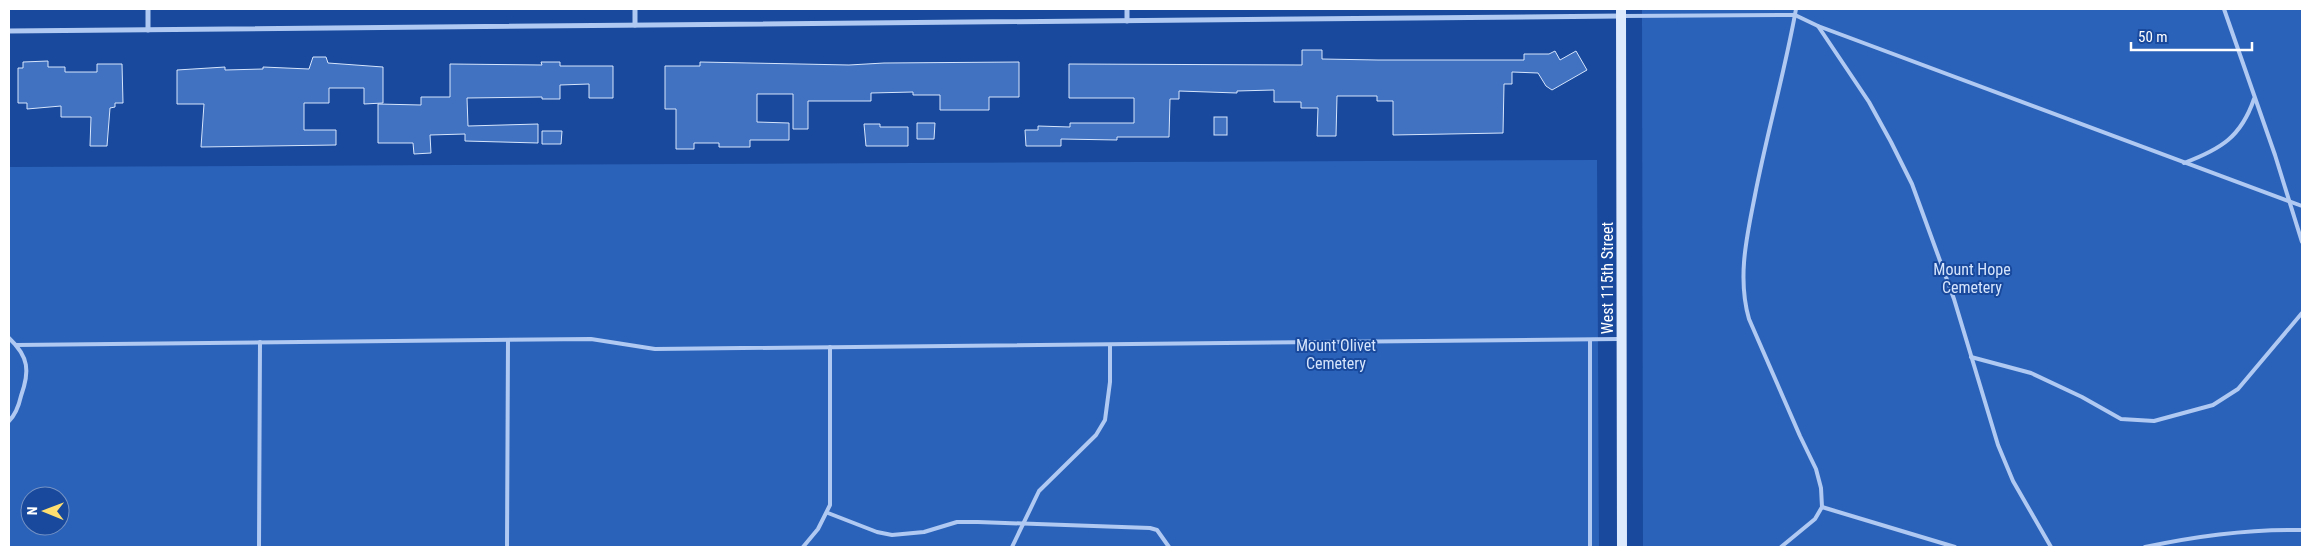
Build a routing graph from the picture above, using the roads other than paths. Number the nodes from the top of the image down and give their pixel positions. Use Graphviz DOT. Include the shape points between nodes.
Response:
graph roads {
  1 [pos="148,9"];
  2 [pos="635,9"];
  3 [pos="1127,9"];
  4 [pos="1796,9"];
  5 [pos="2224,9"];
  6 [pos="1621,13"];
  7 [pos="1795,15"];
  8 [pos="1127,21"];
  9 [pos="635,26"];
  10 [pos="1818,26"];
  11 [pos="148,30"];
  12 [pos="9,31"];
  13 [pos="2254,99"];
  14 [pos="2184,163"];
  15 [pos="2290,202"];
  16 [pos="2302,206"];
  17 [pos="2302,242"];
  18 [pos="2302,314"];
  19 [pos="9,338"];
  20 [pos="1622,339"];
  21 [pos="508,340"];
  22 [pos="1590,340"];
  23 [pos="260,342"];
  24 [pos="16,345"];
  25 [pos="1110,345"];
  26 [pos="830,347"];
  27 [pos="1971,357"];
  28 [pos="9,421"];
  29 [pos="1822,507"];
  30 [pos="828,513"];
  31 [pos="1022,524"];
  32 [pos="2302,530"];
  33 [pos="259,547"];
  34 [pos="507,547"];
  35 [pos="803,547"];
  36 [pos="1012,547"];
  37 [pos="1170,547"];
  38 [pos="1590,547"];
  39 [pos="1622,547"];
  40 [pos="1781,547"];
  41 [pos="1955,547"];
  42 [pos="2051,547"];
  43 [pos="2145,547"];
  1 -- 11 [label="street"];
  2 -- 9 [label="street"];
  3 -- 8 [label="street"];
  4 -- 7 [label="lane"];
  5 -- 13 [label="lane"];
  6 -- 7 [label="lane"];
  6 -- 8 [label="street"];
  6 -- 20 [label="street, West 115th Street"];
  7 -- 10 [label="lane"];
  7 -- 29 [label="lane" via="1754,200 1742,281 1750,319 1816,469"];
  8 -- 9 [label="street"];
  9 -- 11 [label="street"];
  10 -- 14 [label="lane"];
  10 -- 27 [label="lane" via="1868,102 1912,184 1954,299"];
  11 -- 12 [label="street"];
  13 -- 14 [label="lane" via="2248,116 2222,146"];
  13 -- 15 [label="lane"];
  14 -- 15 [label="lane"];
  15 -- 16 [label="lane"];
  15 -- 17 [label="lane"];
  18 -- 27 [label="lane" via="2238,389 2213,406 2154,421 2121,419 2031,373"];
  19 -- 24 [label="lane"];
  20 -- 22 [label="lane"];
  20 -- 39 [label="street, West 115th Street"];
  21 -- 23 [label="lane"];
  21 -- 26 [label="lane" via="591,339 655,349"];
  21 -- 34 [label="lane"];
  22 -- 25 [label="lane"];
  22 -- 38 [label="lane"];
  23 -- 24 [label="lane"];
  23 -- 33 [label="lane"];
  24 -- 28 [label="lane" via="28,370 18,405"];
  25 -- 26 [label="lane"];
  25 -- 31 [label="lane" via="1110,389 1105,420 1096,435 1039,491"];
  26 -- 30 [label="lane" via="831,494"];
  27 -- 42 [label="lane" via="1998,444 2013,480"];
  29 -- 40 [label="lane" via="1815,519"];
  29 -- 41 [label="lane"];
  30 -- 31 [label="lane" via="892,535 924,532 957,522"];
  30 -- 35 [label="lane"];
  31 -- 36 [label="lane"];
  31 -- 37 [label="lane" via="1150,528 1157,530"];
  32 -- 43 [label="lane" via="2230,534"];
}
